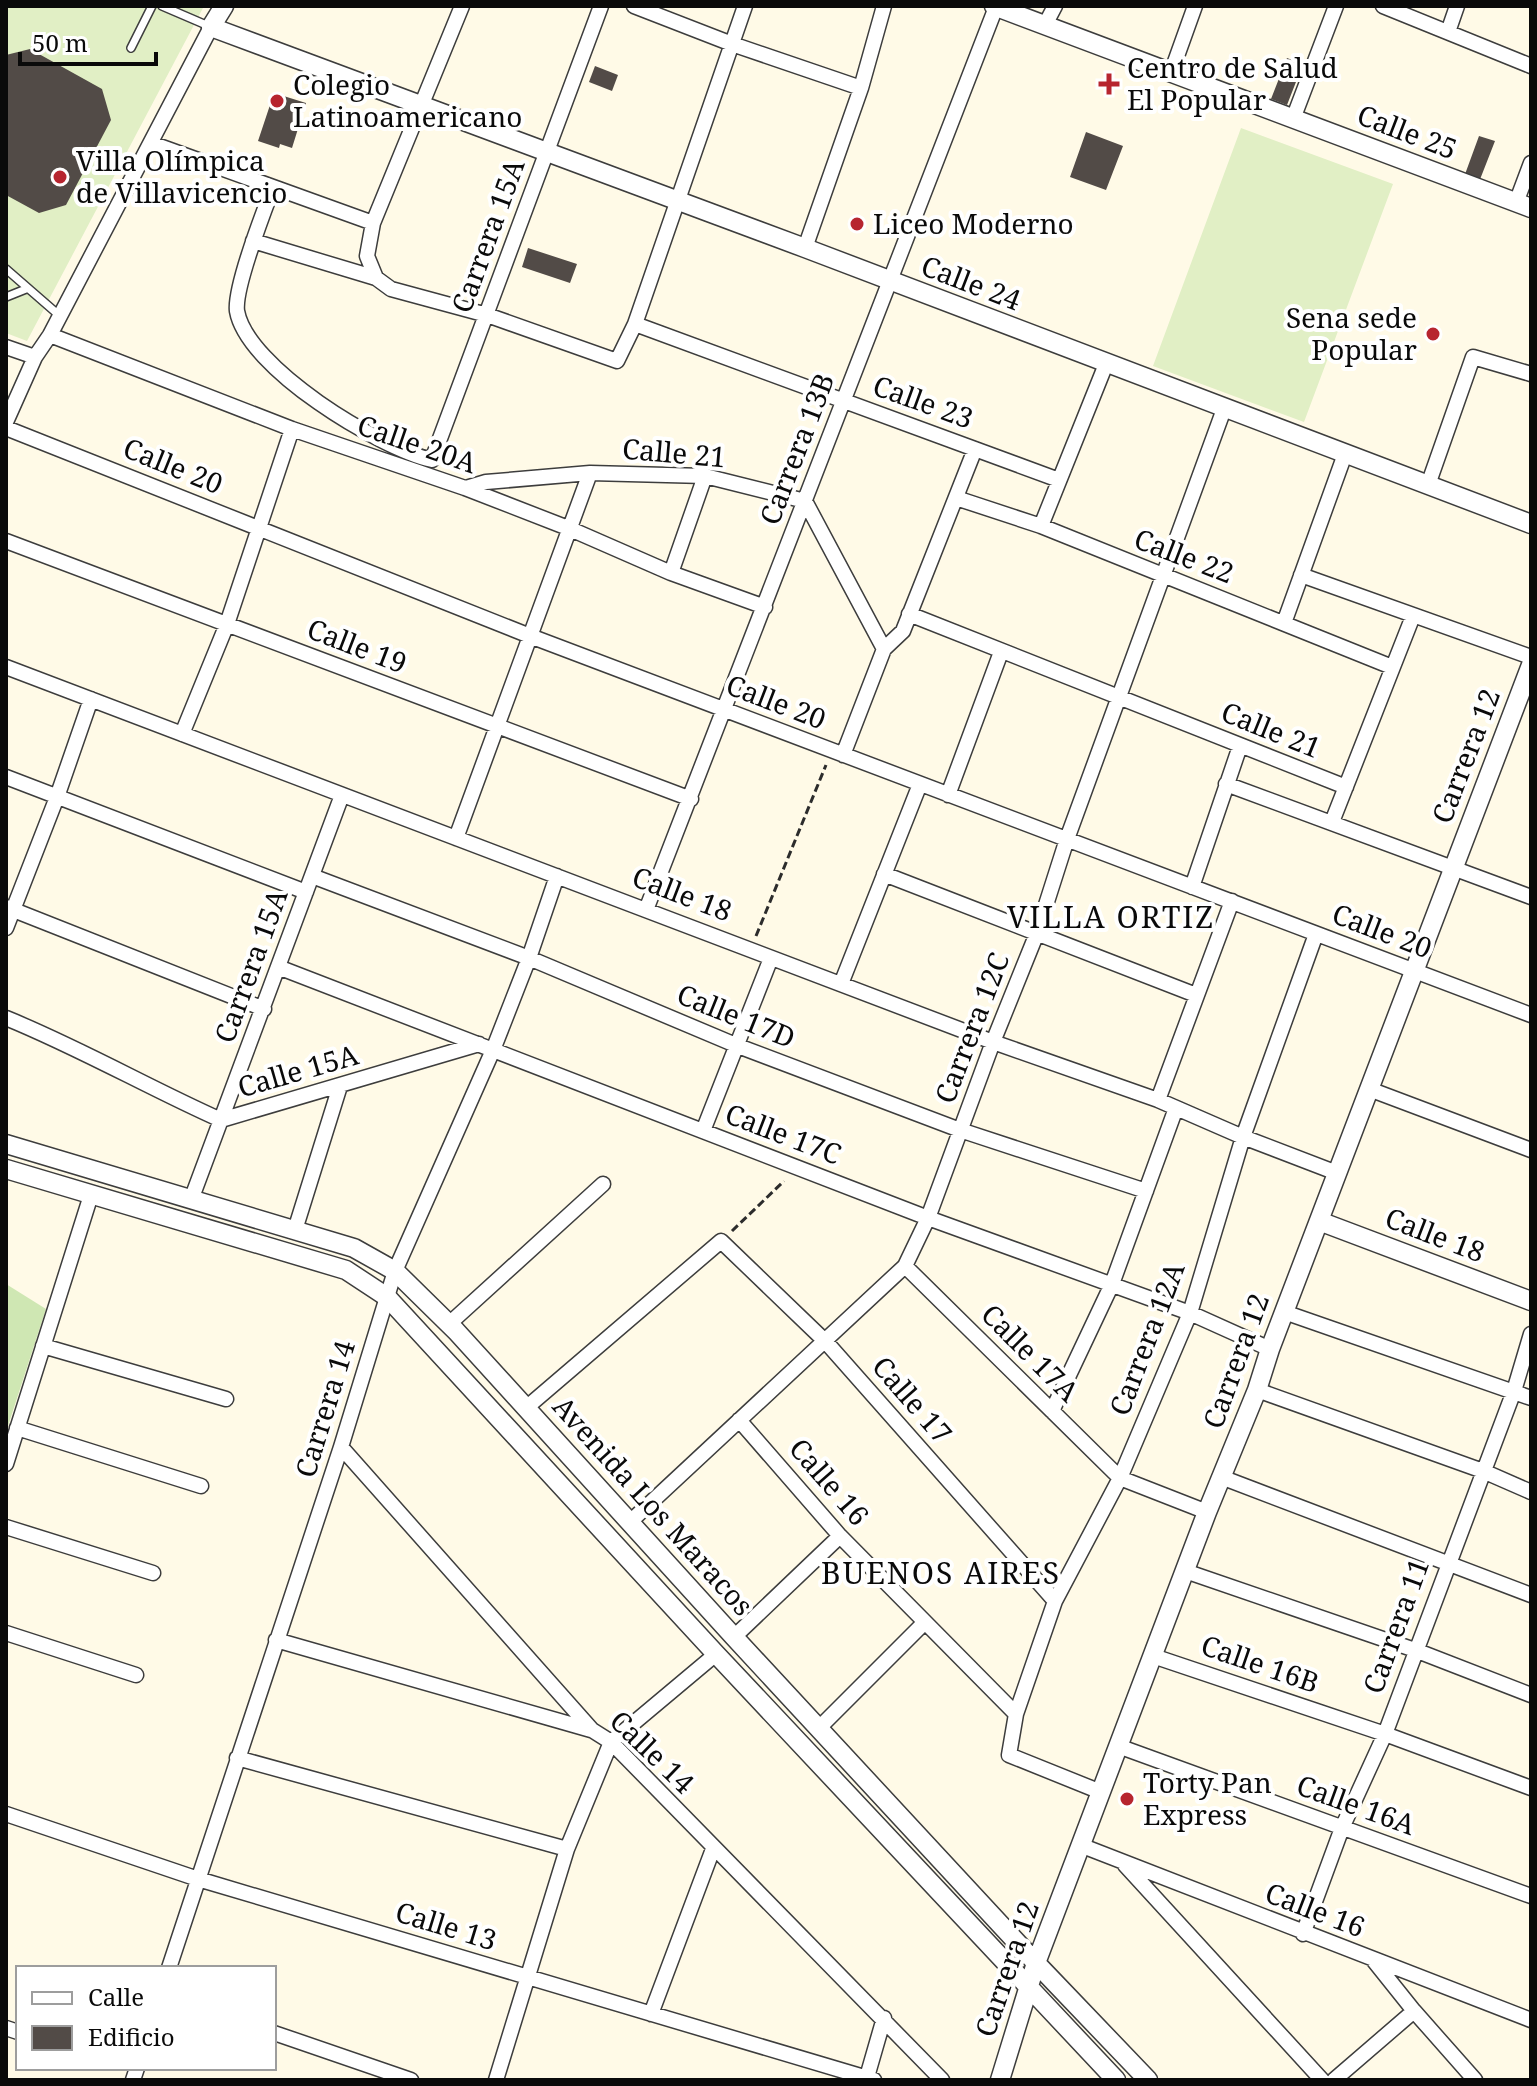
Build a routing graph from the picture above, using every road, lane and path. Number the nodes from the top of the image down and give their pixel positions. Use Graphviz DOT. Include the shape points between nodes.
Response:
graph roads {
  1 [pos="152,6"];
  2 [pos="162,6"];
  3 [pos="224,6"];
  4 [pos="462,6"];
  5 [pos="601,6"];
  6 [pos="634,6"];
  7 [pos="745,6"];
  8 [pos="884,6"];
  9 [pos="995,6"];
  10 [pos="1055,6"];
  11 [pos="1195,6"];
  12 [pos="1336,6"];
  13 [pos="1383,6"];
  14 [pos="1457,6"];
  15 [pos="1045,25"];
  16 [pos="211,27"];
  17 [pos="1448,32"];
  18 [pos="732,44"];
  19 [pos="131,48"];
  20 [pos="1531,66"];
  21 [pos="1171,73"];
  22 [pos="861,88"];
  23 [pos="421,106"];
  24 [pos="1293,119"];
  25 [pos="151,143"];
  26 [pos="546,153"];
  27 [pos="1531,163"];
  28 [pos="273,187"];
  29 [pos="677,202"];
  30 [pos="1524,206"];
  31 [pos="373,223"];
  32 [pos="253,241"];
  33 [pos="805,248"];
  34 [pos="6,269"];
  35 [pos="376,278"];
  36 [pos="889,282"];
  37 [pos="26,289"];
  38 [pos="6,297"];
  39 [pos="487,315"];
  40 [pos="60,316"];
  41 [pos="635,324"];
  42 [pos="50,335"];
  43 [pos="6,347"];
  44 [pos="35,357"];
  45 [pos="1106,364"];
  46 [pos="1531,374"];
  47 [pos="844,401"];
  48 [pos="1224,409"];
  49 [pos="6,425"];
  50 [pos="292,429"];
  51 [pos="975,449"];
  52 [pos="1345,454"];
  53 [pos="432,460"];
  54 [pos="590,473"];
  55 [pos="705,476"];
  56 [pos="1059,480"];
  57 [pos="446,482"];
  58 [pos="1428,485"];
  59 [pos="465,488"];
  60 [pos="956,498"];
  61 [pos="805,501"];
  62 [pos="1531,524"];
  63 [pos="1041,526"];
  64 [pos="258,527"];
  65 [pos="568,528"];
  66 [pos="6,541"];
  67 [pos="671,573"];
  68 [pos="1301,575"];
  69 [pos="1163,576"];
  70 [pos="765,607"];
  71 [pos="909,614"];
  72 [pos="1413,616"];
  73 [pos="1284,623"];
  74 [pos="227,624"];
  75 [pos="530,636"];
  76 [pos="884,649"];
  77 [pos="1001,652"];
  78 [pos="1531,657"];
  79 [pos="1531,665"];
  80 [pos="6,667"];
  81 [pos="1392,667"];
  82 [pos="1119,697"];
  83 [pos="91,699"];
  84 [pos="724,710"];
  85 [pos="498,727"];
  86 [pos="182,734"];
  87 [pos="1240,746"];
  88 [pos="838,753"];
  89 [pos="6,777"];
  90 [pos="920,784"];
  91 [pos="1226,784"];
  92 [pos="1346,787"];
  93 [pos="342,795"];
  94 [pos="948,795"];
  95 [pos="57,797"];
  96 [pos="691,799"];
  97 [pos="1332,822"];
  98 [pos="456,838"];
  99 [pos="1067,839"];
  100 [pos="1454,867"];
  101 [pos="884,874"];
  102 [pos="312,876"];
  103 [pos="557,876"];
  104 [pos="1192,887"];
  105 [pos="306,892"];
  106 [pos="1531,897"];
  107 [pos="1232,901"];
  108 [pos="9,908"];
  109 [pos="646,910"];
  110 [pos="6,928"];
  111 [pos="1037,933"];
  112 [pos="1316,934"];
  113 [pos="750,950"];
  114 [pos="529,958"];
  115 [pos="771,958"];
  116 [pos="278,967"];
  117 [pos="1414,971"];
  118 [pos="841,984"];
  119 [pos="1196,995"];
  120 [pos="264,1009"];
  121 [pos="1531,1015"];
  122 [pos="6,1018"];
  123 [pos="993,1042"];
  124 [pos="738,1046"];
  125 [pos="486,1047"];
  126 [pos="340,1086"];
  127 [pos="1369,1089"];
  128 [pos="1158,1100"];
  129 [pos="1176,1108"];
  130 [pos="221,1120"];
  131 [pos="960,1130"];
  132 [pos="703,1131"];
  133 [pos="1243,1137"];
  134 [pos="6,1144"];
  135 [pos="1531,1150"];
  136 [pos="799,1168"];
  137 [pos="6,1169"];
  138 [pos="1337,1173"];
  139 [pos="603,1184"];
  140 [pos="1146,1191"];
  141 [pos="91,1195"];
  142 [pos="191,1200"];
  143 [pos="928,1218"];
  144 [pos="1319,1221"];
  145 [pos="295,1230"];
  146 [pos="721,1241"];
  147 [pos="905,1266"];
  148 [pos="395,1271"];
  149 [pos="1112,1284"];
  150 [pos="387,1297"];
  151 [pos="1531,1301"];
  152 [pos="1284,1312"];
  153 [pos="1190,1313"];
  154 [pos="449,1324"];
  155 [pos="1531,1334"];
  156 [pos="826,1342"];
  157 [pos="43,1346"];
  158 [pos="1270,1349"];
  159 [pos="1257,1390"];
  160 [pos="1514,1391"];
  161 [pos="1531,1398"];
  162 [pos="226,1399"];
  163 [pos="526,1408"];
  164 [pos="1052,1411"];
  165 [pos="739,1420"];
  166 [pos="17,1428"];
  167 [pos="341,1447"];
  168 [pos="6,1464"];
  169 [pos="1483,1471"];
  170 [pos="1221,1477"];
  171 [pos="1120,1478"];
  172 [pos="201,1486"];
  173 [pos="1531,1492"];
  174 [pos="1207,1512"];
  175 [pos="631,1521"];
  176 [pos="6,1527"];
  177 [pos="840,1536"];
  178 [pos="1447,1564"];
  179 [pos="1185,1571"];
  180 [pos="153,1573"];
  181 [pos="1531,1595"];
  182 [pos="1055,1601"];
  183 [pos="924,1623"];
  184 [pos="6,1633"];
  185 [pos="734,1637"];
  186 [pos="276,1640"];
  187 [pos="1415,1650"];
  188 [pos="716,1654"];
  189 [pos="1153,1656"];
  190 [pos="136,1675"];
  191 [pos="1531,1695"];
  192 [pos="1016,1714"];
  193 [pos="820,1727"];
  194 [pos="592,1730"];
  195 [pos="1385,1734"];
  196 [pos="611,1742"];
  197 [pos="1118,1746"];
  198 [pos="237,1758"];
  199 [pos="1531,1788"];
  200 [pos="1101,1792"];
  201 [pos="6,1814"];
  202 [pos="1342,1828"];
  203 [pos="1080,1845"];
  204 [pos="567,1849"];
  205 [pos="713,1849"];
  206 [pos="1122,1862"];
  207 [pos="198,1879"];
  208 [pos="1531,1896"];
  209 [pos="1303,1934"];
  210 [pos="1373,1960"];
  211 [pos="1036,1963"];
  212 [pos="170,1966"];
  213 [pos="527,1977"];
  214 [pos="1029,1985"];
  215 [pos="1414,2011"];
  216 [pos="651,2014"];
  217 [pos="884,2018"];
  218 [pos="1531,2020"];
  219 [pos="276,2034"];
  220 [pos="870,2079"];
  221 [pos="411,2080"];
  222 [pos="496,2080"];
  223 [pos="942,2080"];
  224 [pos="1000,2080"];
  225 [pos="1116,2080"];
  226 [pos="1148,2080"];
  227 [pos="1322,2080"];
  228 [pos="1334,2080"];
  229 [pos="1475,2080"];
  1 -- 19 [label="lane"];
  2 -- 16 [label="lane"];
  3 -- 16 [label="street"];
  4 -- 23 [label="street"];
  5 -- 26 [label="street, Carrera 15A"];
  6 -- 18 [label="street"];
  7 -- 18 [label="street"];
  8 -- 22 [label="street"];
  9 -- 15 [label="street, Calle 25"];
  9 -- 36 [label="street, Carrera 13B"];
  10 -- 15 [label="street"];
  11 -- 21 [label="street"];
  12 -- 24 [label="street"];
  13 -- 17 [label="street"];
  14 -- 17 [label="street"];
  15 -- 21 [label="street, Calle 25"];
  16 -- 23 [label="street, Calle 24"];
  16 -- 25 [label="street"];
  17 -- 20 [label="street"];
  18 -- 22 [label="street"];
  18 -- 29 [label="street"];
  21 -- 24 [label="street, Calle 25"];
  22 -- 33 [label="street"];
  23 -- 26 [label="street, Calle 24"];
  23 -- 31 [label="street"];
  24 -- 30 [label="street, Calle 25"];
  25 -- 28 [label="street"];
  25 -- 40 [label="street"];
  26 -- 29 [label="street, Calle 24"];
  26 -- 39 [label="street, Carrera 15A"];
  27 -- 30 [label="street"];
  28 -- 31 [label="street"];
  28 -- 32 [label="street"];
  29 -- 33 [label="street, Calle 24"];
  29 -- 41 [label="street"];
  31 -- 35 [label="street" via="367,256"];
  32 -- 35 [label="street"];
  32 -- 53 [label="street" via="236,307 255,343 303,391 365,432"];
  33 -- 36 [label="street, Calle 24"];
  34 -- 37 [label="lane"];
  35 -- 39 [label="street" via="391,289"];
  36 -- 45 [label="street, Calle 24"];
  36 -- 47 [label="street, Carrera 13B"];
  37 -- 38 [label="lane"];
  37 -- 40 [label="lane"];
  39 -- 41 [label="street" via="617,361"];
  39 -- 53 [label="street, Carrera 15A"];
  40 -- 42 [label="street"];
  41 -- 47 [label="street, Calle 23"];
  42 -- 44 [label="street"];
  42 -- 50 [label="street, Calle 20A"];
  43 -- 44 [label="street"];
  44 -- 49 [label="street"];
  45 -- 48 [label="street, Calle 24"];
  45 -- 56 [label="street"];
  46 -- 58 [label="street" via="1473,357"];
  47 -- 51 [label="street, Calle 23"];
  47 -- 61 [label="street, Carrera 13B"];
  48 -- 52 [label="street, Calle 24"];
  48 -- 69 [label="street, Carrera 12C"];
  49 -- 64 [label="street, Calle 20"];
  50 -- 57 [label="street, Calle 20A"];
  50 -- 64 [label="street"];
  51 -- 56 [label="street, Calle 23"];
  51 -- 60 [label="street"];
  52 -- 58 [label="street, Calle 24"];
  52 -- 68 [label="street"];
  53 -- 57 [label="street"];
  54 -- 55 [label="street, Calle 21"];
  54 -- 59 [label="street, Calle 21"];
  54 -- 65 [label="street"];
  55 -- 61 [label="street, Calle 21"];
  55 -- 67 [label="street"];
  56 -- 63 [label="street"];
  57 -- 59 [label="street, Calle 20A"];
  58 -- 62 [label="street, Calle 24"];
  59 -- 65 [label="street, Calle 20A"];
  60 -- 63 [label="street, Calle 22"];
  60 -- 71 [label="street"];
  61 -- 70 [label="street, Carrera 13B"];
  61 -- 76 [label="street"];
  63 -- 69 [label="street, Calle 22"];
  64 -- 74 [label="street"];
  64 -- 75 [label="street, Calle 20"];
  65 -- 67 [label="street, Calle 20A"];
  65 -- 75 [label="street"];
  66 -- 74 [label="street, Calle 19"];
  67 -- 70 [label="street, Calle 20A"];
  68 -- 72 [label="street"];
  68 -- 73 [label="street"];
  69 -- 73 [label="street, Calle 22"];
  69 -- 82 [label="street, Carrera 12C"];
  70 -- 84 [label="street, Carrera 13B"];
  71 -- 76 [label="street" via="903,631"];
  71 -- 77 [label="street, Calle 21"];
  72 -- 78 [label="street"];
  72 -- 81 [label="street"];
  73 -- 81 [label="street, Calle 22"];
  74 -- 85 [label="street, Calle 19"];
  74 -- 86 [label="street"];
  75 -- 84 [label="street, Calle 20"];
  75 -- 85 [label="street"];
  76 -- 88 [label="street"];
  77 -- 82 [label="street, Calle 21"];
  77 -- 94 [label="street"];
  79 -- 100 [label="street, Carrera 12"];
  80 -- 83 [label="street, Calle 18"];
  81 -- 92 [label="street"];
  82 -- 87 [label="street, Calle 21"];
  82 -- 99 [label="street, Carrera 12C"];
  83 -- 86 [label="street, Calle 18"];
  83 -- 95 [label="street"];
  84 -- 88 [label="street, Calle 20"];
  84 -- 96 [label="street, Carrera 13B"];
  85 -- 96 [label="street, Calle 19"];
  85 -- 98 [label="street"];
  86 -- 93 [label="street, Calle 18"];
  87 -- 91 [label="street"];
  87 -- 92 [label="street, Calle 21"];
  88 -- 90 [label="street, Calle 20"];
  88 -- 113 [label="path"];
  89 -- 95 [label="street"];
  90 -- 94 [label="street, Calle 20"];
  90 -- 101 [label="street"];
  91 -- 97 [label="street"];
  91 -- 104 [label="street"];
  92 -- 97 [label="street"];
  93 -- 98 [label="street, Calle 18"];
  93 -- 102 [label="street, Carrera 15A"];
  94 -- 99 [label="street, Calle 20"];
  95 -- 105 [label="street"];
  95 -- 108 [label="street"];
  96 -- 109 [label="street, Carrera 13B"];
  97 -- 100 [label="street"];
  98 -- 103 [label="street, Calle 18"];
  99 -- 104 [label="street, Calle 20"];
  99 -- 111 [label="street, Carrera 12C"];
  100 -- 106 [label="street"];
  100 -- 117 [label="street, Carrera 12"];
  101 -- 111 [label="street"];
  101 -- 118 [label="street"];
  102 -- 105 [label="street, Carrera 15A"];
  102 -- 114 [label="street, Calle 17D"];
  103 -- 109 [label="street, Calle 18"];
  103 -- 114 [label="street, Carrera 14"];
  104 -- 107 [label="street, Calle 20"];
  105 -- 116 [label="street, Carrera 15A"];
  107 -- 112 [label="street, Calle 20"];
  107 -- 119 [label="street"];
  108 -- 110 [label="street"];
  108 -- 120 [label="street"];
  109 -- 113 [label="street, Calle 18"];
  111 -- 119 [label="street"];
  111 -- 123 [label="street, Carrera 12C"];
  112 -- 117 [label="street, Calle 20"];
  112 -- 133 [label="street, Carrera 12A"];
  113 -- 115 [label="street, Calle 18"];
  114 -- 124 [label="street, Calle 17D"];
  114 -- 125 [label="street, Carrera 14"];
  115 -- 118 [label="street, Calle 18"];
  115 -- 124 [label="street"];
  116 -- 120 [label="street, Carrera 15A"];
  116 -- 125 [label="street, Calle 17C"];
  117 -- 121 [label="street, Calle 20"];
  117 -- 127 [label="street, Carrera 12"];
  118 -- 123 [label="street, Calle 18"];
  119 -- 128 [label="street"];
  120 -- 130 [label="street, Carrera 15A"];
  122 -- 130 [label="street, Calle 15A"];
  123 -- 128 [label="street, Calle 18"];
  123 -- 131 [label="street, Carrera 12C"];
  124 -- 131 [label="street, Calle 17D"];
  124 -- 132 [label="street"];
  125 -- 126 [label="street, Calle 15A"];
  125 -- 132 [label="street, Calle 17C"];
  125 -- 148 [label="street, Carrera 14"];
  126 -- 130 [label="street, Calle 15A"];
  126 -- 145 [label="street"];
  127 -- 135 [label="street"];
  127 -- 138 [label="street, Carrera 12"];
  128 -- 129 [label="street, Calle 18"];
  129 -- 133 [label="street, Calle 18"];
  129 -- 140 [label="street"];
  130 -- 142 [label="street, Carrera 15A"];
  131 -- 140 [label="street, Calle 17D"];
  131 -- 143 [label="street, Carrera 12C"];
  132 -- 136 [label="street, Calle 17C"];
  133 -- 138 [label="street, Calle 18"];
  133 -- 153 [label="street, Carrera 12A"];
  134 -- 142 [label="street, Avenida Los Maracos"];
  136 -- 143 [label="street, Calle 17C"];
  136 -- 146 [label="path"];
  137 -- 141 [label="street, Avenida Los Maracos"];
  138 -- 144 [label="street, Carrera 12"];
  139 -- 154 [label="street"];
  140 -- 149 [label="street"];
  141 -- 150 [label="street, Avenida Los Maracos" via="346,1270"];
  141 -- 157 [label="street"];
  142 -- 145 [label="street, Avenida Los Maracos"];
  143 -- 147 [label="street, Carrera 12C"];
  143 -- 149 [label="street, Calle 17C"];
  144 -- 151 [label="street, Calle 18"];
  144 -- 152 [label="street, Carrera 12"];
  145 -- 148 [label="street, Avenida Los Maracos" via="354,1248"];
  146 -- 156 [label="street, Calle 17"];
  146 -- 163 [label="street"];
  147 -- 156 [label="street, Carrera 12C"];
  147 -- 164 [label="street, Calle 17A"];
  148 -- 150 [label="street, Carrera 14"];
  148 -- 154 [label="street, Avenida Los Maracos"];
  149 -- 153 [label="street, Calle 17C"];
  149 -- 164 [label="street"];
  150 -- 167 [label="street, Carrera 14"];
  150 -- 188 [label="street, Avenida Los Maracos"];
  152 -- 158 [label="street, Carrera 12"];
  152 -- 160 [label="street"];
  153 -- 158 [label="street, Calle 17C"];
  153 -- 171 [label="street, Carrera 12A"];
  154 -- 163 [label="street, Avenida Los Maracos"];
  155 -- 160 [label="street, Carrera 11"];
  156 -- 165 [label="street, Carrera 12C"];
  156 -- 182 [label="street, Calle 17"];
  157 -- 162 [label="street"];
  157 -- 166 [label="street"];
  158 -- 159 [label="street, Carrera 12"];
  159 -- 169 [label="street"];
  159 -- 170 [label="street, Carrera 12"];
  160 -- 161 [label="street"];
  160 -- 169 [label="street, Carrera 11"];
  163 -- 175 [label="street, Avenida Los Maracos"];
  164 -- 171 [label="street, Calle 17A"];
  165 -- 175 [label="street, Carrera 12C"];
  165 -- 177 [label="street, Calle 16"];
  166 -- 168 [label="street"];
  166 -- 172 [label="street"];
  167 -- 186 [label="street, Carrera 14"];
  167 -- 194 [label="street, Calle 14"];
  169 -- 173 [label="street"];
  169 -- 178 [label="street, Carrera 11"];
  170 -- 174 [label="street, Carrera 12"];
  170 -- 178 [label="street"];
  171 -- 174 [label="street, Calle 17A"];
  171 -- 182 [label="street, Carrera 12A"];
  174 -- 179 [label="street, Carrera 12"];
  175 -- 185 [label="street, Avenida Los Maracos"];
  176 -- 180 [label="street"];
  177 -- 183 [label="street, Calle 16"];
  177 -- 185 [label="street"];
  178 -- 181 [label="street"];
  178 -- 187 [label="street, Carrera 11"];
  179 -- 187 [label="street"];
  179 -- 189 [label="street, Carrera 12"];
  182 -- 192 [label="street, Carrera 12A"];
  183 -- 192 [label="street, Calle 16"];
  183 -- 193 [label="street"];
  184 -- 190 [label="street"];
  185 -- 193 [label="street, Avenida Los Maracos"];
  186 -- 194 [label="street"];
  186 -- 198 [label="street, Carrera 14"];
  187 -- 191 [label="street"];
  187 -- 195 [label="street, Carrera 11"];
  188 -- 196 [label="street"];
  188 -- 214 [label="street, Avenida Los Maracos"];
  189 -- 195 [label="street, Calle 16B"];
  189 -- 197 [label="street, Carrera 12"];
  192 -- 200 [label="street, Carrera 12A" via="1009,1755"];
  193 -- 211 [label="street, Avenida Los Maracos"];
  194 -- 196 [label="street, Calle 14"];
  195 -- 199 [label="street, Calle 16B"];
  195 -- 202 [label="street, Carrera 11"];
  196 -- 204 [label="street"];
  196 -- 205 [label="street, Calle 14"];
  197 -- 200 [label="street, Carrera 12"];
  197 -- 202 [label="street, Calle 16A"];
  198 -- 204 [label="street"];
  198 -- 207 [label="street, Carrera 14"];
  200 -- 203 [label="street, Carrera 12"];
  201 -- 207 [label="street, Calle 13"];
  202 -- 208 [label="street, Calle 16A"];
  202 -- 209 [label="street, Carrera 11"];
  203 -- 206 [label="street, Calle 16"];
  203 -- 211 [label="street, Carrera 12"];
  204 -- 213 [label="street"];
  205 -- 216 [label="street"];
  205 -- 217 [label="street, Calle 14"];
  206 -- 209 [label="street, Calle 16"];
  206 -- 227 [label="street"];
  207 -- 212 [label="street, Carrera 14"];
  207 -- 213 [label="street, Calle 13"];
  209 -- 210 [label="street, Calle 16"];
  210 -- 215 [label="street"];
  210 -- 218 [label="street, Calle 16"];
  211 -- 214 [label="street, Carrera 12"];
  211 -- 226 [label="street, Avenida Los Maracos"];
  213 -- 216 [label="street, Calle 13"];
  213 -- 222 [label="street"];
  214 -- 224 [label="street, Carrera 12"];
  214 -- 225 [label="street, Avenida Los Maracos"];
  215 -- 228 [label="street"];
  215 -- 229 [label="street"];
  216 -- 220 [label="street, Calle 13"];
  217 -- 220 [label="street"];
  217 -- 223 [label="street, Calle 14"];
  219 -- 221 [label="street"];
}
